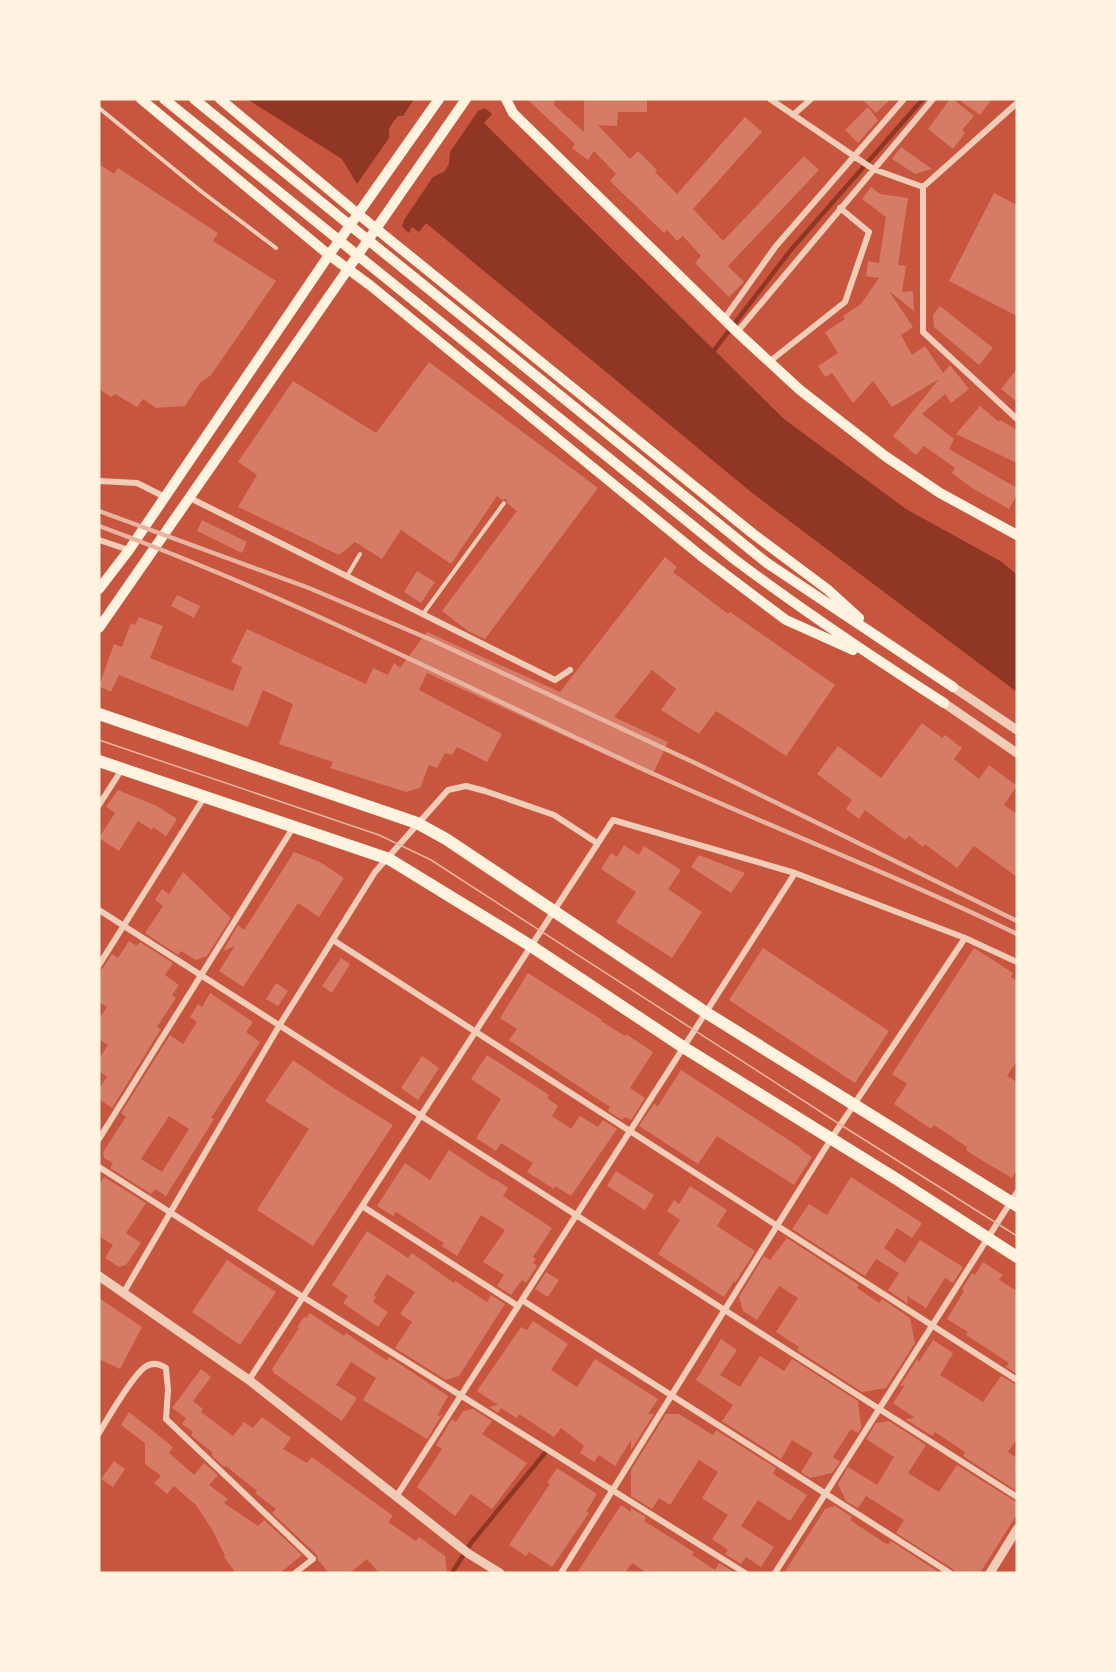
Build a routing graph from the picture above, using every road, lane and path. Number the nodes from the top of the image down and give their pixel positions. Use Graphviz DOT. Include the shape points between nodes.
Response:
graph roads {
  1 [pos="141,99"];
  2 [pos="164,99"];
  3 [pos="194,99"];
  4 [pos="220,99"];
  5 [pos="439,99"];
  6 [pos="466,99"];
  7 [pos="506,99"];
  8 [pos="770,99"];
  9 [pos="811,99"];
  10 [pos="904,99"];
  11 [pos="933,99"];
  12 [pos="1017,103"];
  13 [pos="99,108"];
  14 [pos="793,115"];
  15 [pos="855,156"];
  16 [pos="873,169"];
  17 [pos="923,188"];
  18 [pos="840,208"];
  19 [pos="358,214"];
  20 [pos="377,228"];
  21 [pos="276,248"];
  22 [pos="329,255"];
  23 [pos="348,269"];
  24 [pos="724,319"];
  25 [pos="737,332"];
  26 [pos="769,362"];
  27 [pos="1017,418"];
  28 [pos="99,481"];
  29 [pos="165,497"];
  30 [pos="190,498"];
  31 [pos="504,503"];
  32 [pos="1015,530"];
  33 [pos="99,540"];
  34 [pos="129,550"];
  35 [pos="360,554"];
  36 [pos="347,577"];
  37 [pos="99,589"];
  38 [pos="423,615"];
  39 [pos="99,628"];
  40 [pos="879,637"];
  41 [pos="876,661"];
  42 [pos="570,670"];
  43 [pos="953,687"];
  44 [pos="944,703"];
  45 [pos="99,714"];
  46 [pos="1017,730"];
  47 [pos="1017,753"];
  48 [pos="99,761"];
  49 [pos="122,768"];
  50 [pos="206,796"];
  51 [pos="99,805"];
  52 [pos="417,823"];
  53 [pos="295,825"];
  54 [pos="597,843"];
  55 [pos="389,859"];
  56 [pos="795,873"];
  57 [pos="99,910"];
  58 [pos="552,912"];
  59 [pos="124,926"];
  60 [pos="965,938"];
  61 [pos="333,940"];
  62 [pos="531,946"];
  63 [pos="1017,962"];
  64 [pos="99,965"];
  65 [pos="202,975"];
  66 [pos="705,1012"];
  67 [pos="279,1026"];
  68 [pos="475,1032"];
  69 [pos="683,1047"];
  70 [pos="854,1105"];
  71 [pos="420,1116"];
  72 [pos="630,1131"];
  73 [pos="99,1138"];
  74 [pos="831,1139"];
  75 [pos="99,1167"];
  76 [pos="1015,1200"];
  77 [pos="362,1206"];
  78 [pos="170,1212"];
  79 [pos="576,1215"];
  80 [pos="777,1226"];
  81 [pos="988,1238"];
  82 [pos="1017,1257"];
  83 [pos="99,1276"];
  84 [pos="124,1292"];
  85 [pos="303,1297"];
  86 [pos="522,1300"];
  87 [pos="518,1306"];
  88 [pos="725,1310"];
  89 [pos="932,1325"];
  90 [pos="249,1380"];
  91 [pos="1017,1380"];
  92 [pos="672,1395"];
  93 [pos="460,1396"];
  94 [pos="879,1409"];
  95 [pos="99,1433"];
  96 [pos="613,1491"];
  97 [pos="825,1493"];
  98 [pos="396,1497"];
  99 [pos="1017,1497"];
  100 [pos="1017,1529"];
  101 [pos="295,1573"];
  102 [pos="500,1573"];
  103 [pos="561,1573"];
  104 [pos="745,1573"];
  105 [pos="775,1573"];
  106 [pos="950,1573"];
  107 [pos="990,1573"];
  1 -- 22 [label="main road"];
  2 -- 41 [label="main road" via="734,559"];
  3 -- 40 [label="main road" via="767,563"];
  4 -- 19 [label="main road"];
  5 -- 19 [label="main road"];
  6 -- 20 [label="main road"];
  7 -- 24 [label="main road" via="513,113"];
  8 -- 14 [label="street"];
  9 -- 14 [label="street"];
  10 -- 15 [label="street"];
  11 -- 16 [label="street"];
  12 -- 17 [label="street"];
  13 -- 21 [label="lane"];
  14 -- 15 [label="street"];
  15 -- 16 [label="street"];
  15 -- 24 [label="street" via="776,246"];
  16 -- 17 [label="street"];
  16 -- 18 [label="street"];
  17 -- 27 [label="street" via="923,332"];
  18 -- 25 [label="street"];
  18 -- 26 [label="street" via="869,232 845,302"];
  19 -- 20 [label="main road"];
  19 -- 22 [label="main road"];
  20 -- 23 [label="main road"];
  20 -- 40 [label="main road" via="752,533 827,589"];
  22 -- 23 [label="main road"];
  22 -- 29 [label="main road"];
  23 -- 30 [label="main road"];
  23 -- 41 [label="main road" via="701,556 786,620"];
  24 -- 25 [label="main road"];
  25 -- 26 [label="main road"];
  26 -- 32 [label="main road" via="885,456 940,493"];
  28 -- 29 [label="street" via="137,483"];
  29 -- 34 [label="main road"];
  30 -- 36 [label="street"];
  30 -- 39 [label="main road"];
  31 -- 38 [label="lane"];
  33 -- 34 [label="street"];
  34 -- 37 [label="main road"];
  35 -- 36 [label="lane"];
  36 -- 38 [label="street"];
  38 -- 42 [label="street" via="555,680"];
  40 -- 43 [label="main road"];
  41 -- 44 [label="main road"];
  43 -- 46 [label="street"];
  44 -- 47 [label="street"];
  45 -- 52 [label="highway"];
  48 -- 49 [label="highway"];
  49 -- 50 [label="highway"];
  49 -- 51 [label="street"];
  50 -- 53 [label="highway"];
  50 -- 59 [label="street"];
  52 -- 54 [label="street" via="448,790 466,786 554,815"];
  52 -- 55 [label="street"];
  52 -- 58 [label="highway"];
  53 -- 55 [label="highway"];
  53 -- 65 [label="street"];
  54 -- 56 [label="street" via="613,820"];
  54 -- 58 [label="street"];
  55 -- 61 [label="street" via="378,868"];
  55 -- 62 [label="highway"];
  56 -- 60 [label="street"];
  56 -- 66 [label="street"];
  57 -- 59 [label="street"];
  58 -- 62 [label="street"];
  58 -- 66 [label="highway"];
  59 -- 64 [label="street"];
  59 -- 65 [label="street"];
  60 -- 63 [label="street"];
  60 -- 70 [label="street"];
  61 -- 67 [label="street"];
  61 -- 68 [label="street"];
  62 -- 68 [label="street"];
  62 -- 69 [label="highway"];
  65 -- 67 [label="street"];
  65 -- 73 [label="street"];
  66 -- 69 [label="street"];
  66 -- 70 [label="highway"];
  67 -- 71 [label="street"];
  67 -- 78 [label="street"];
  68 -- 71 [label="street"];
  68 -- 72 [label="street"];
  69 -- 72 [label="street"];
  69 -- 74 [label="highway"];
  70 -- 74 [label="street"];
  70 -- 76 [label="highway"];
  71 -- 77 [label="street"];
  71 -- 79 [label="street"];
  72 -- 79 [label="street"];
  72 -- 80 [label="street"];
  74 -- 80 [label="street"];
  74 -- 81 [label="highway"];
  75 -- 78 [label="street"];
  76 -- 81 [label="street"];
  77 -- 85 [label="street"];
  77 -- 87 [label="street"];
  78 -- 84 [label="street"];
  78 -- 85 [label="street"];
  79 -- 86 [label="street"];
  79 -- 88 [label="street"];
  80 -- 88 [label="street"];
  80 -- 89 [label="street"];
  81 -- 82 [label="highway"];
  81 -- 89 [label="street"];
  83 -- 84 [label="street"];
  84 -- 90 [label="street"];
  85 -- 90 [label="street"];
  85 -- 93 [label="street"];
  86 -- 87 [label="street"];
  86 -- 92 [label="street"];
  87 -- 93 [label="street"];
  88 -- 92 [label="street"];
  88 -- 94 [label="street"];
  89 -- 91 [label="street"];
  89 -- 94 [label="street"];
  90 -- 98 [label="street"];
  92 -- 96 [label="street"];
  92 -- 97 [label="street"];
  93 -- 96 [label="street"];
  93 -- 98 [label="street"];
  94 -- 97 [label="street"];
  94 -- 99 [label="street"];
  95 -- 101 [label="street" via="145,1366 160,1364 166,1368 166,1419 313,1559"];
  96 -- 103 [label="street"];
  96 -- 104 [label="street"];
  97 -- 105 [label="street"];
  97 -- 106 [label="street"];
  98 -- 102 [label="street"];
  100 -- 107 [label="street"];
}
